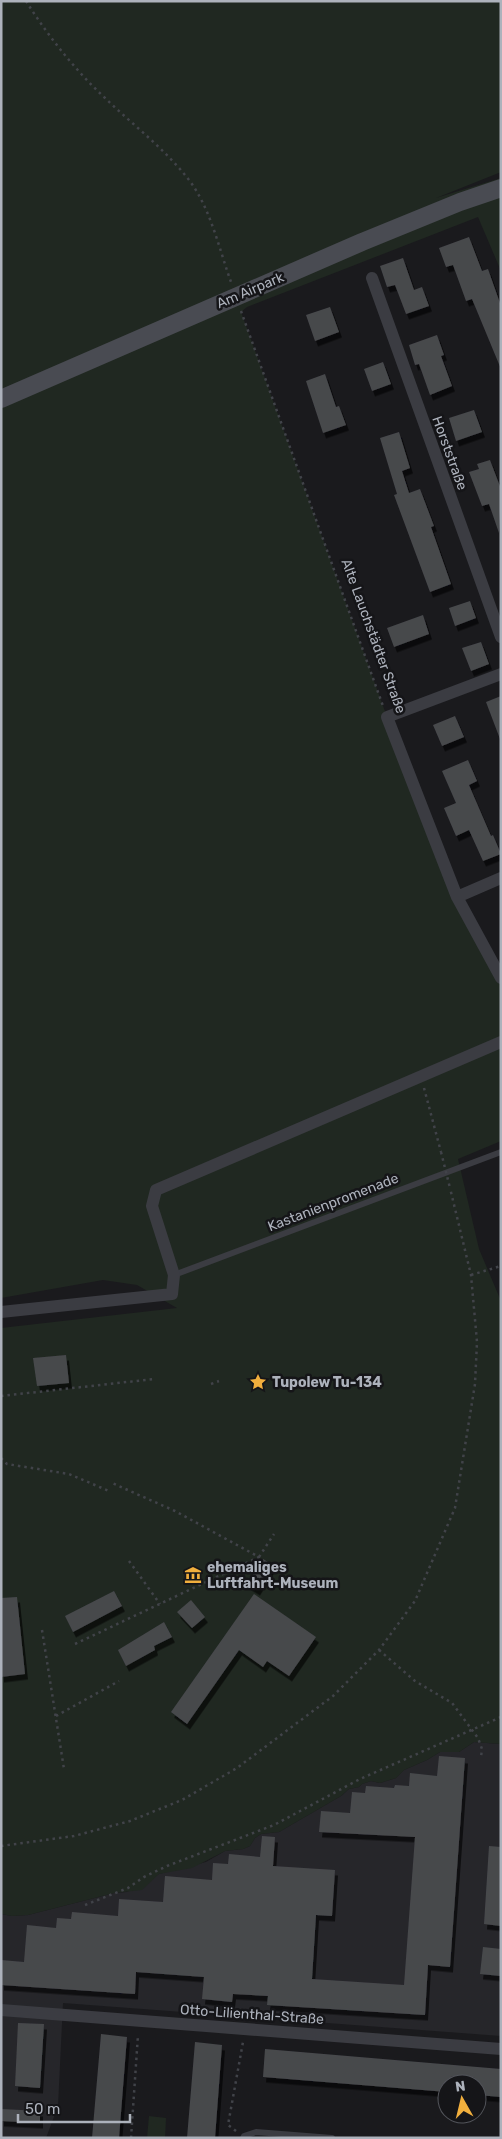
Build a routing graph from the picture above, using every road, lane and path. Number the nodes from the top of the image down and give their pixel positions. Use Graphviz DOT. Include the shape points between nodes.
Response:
graph roads {
  1 [pos="26,1"];
  2 [pos="501,188"];
  3 [pos="372,278"];
  4 [pos="236,296"];
  5 [pos="1,399"];
  6 [pos="501,638"];
  7 [pos="501,674"];
  8 [pos="387,716"];
  9 [pos="501,878"];
  10 [pos="457,897"];
  11 [pos="501,978"];
  12 [pos="501,1042"];
  13 [pos="420,1076"];
  14 [pos="501,1152"];
  15 [pos="501,1266"];
  16 [pos="174,1275"];
  17 [pos="471,1275"];
  18 [pos="1,1312"];
  19 [pos="154,1380"];
  20 [pos="219,1381"];
  21 [pos="211,1384"];
  22 [pos="1,1396"];
  23 [pos="1,1458"];
  24 [pos="112,1482"];
  25 [pos="109,1491"];
  26 [pos="274,1534"];
  27 [pos="259,1557"];
  28 [pos="129,1560"];
  29 [pos="160,1605"];
  30 [pos="42,1630"];
  31 [pos="75,1644"];
  32 [pos="379,1650"];
  33 [pos="119,1681"];
  34 [pos="56,1716"];
  35 [pos="501,1717"];
  36 [pos="472,1731"];
  37 [pos="481,1757"];
  38 [pos="64,1769"];
  39 [pos="1,1846"];
  40 [pos="85,1905"];
  41 [pos="1,2010"];
  42 [pos="141,2020"];
  43 [pos="244,2028"];
  44 [pos="501,2049"];
  45 [pos="244,2137"];
  46 [pos="131,2138"];
  47 [pos="332,2138"];
  1 -- 4 [label="path, Alte Lauchstädter Straße" via="72,64 190,181 202,201"];
  2 -- 4 [label="street, Am Airpark" via="433,213"];
  3 -- 6 [label="street, Horststraße"];
  4 -- 5 [label="street, Am Airpark"];
  4 -- 8 [label="path, Alte Lauchstädter Straße"];
  7 -- 8 [label="street"];
  8 -- 10 [label="street, Alte Lauchstädter Straße"];
  9 -- 10 [label="street"];
  10 -- 11 [label="street, Alte Lauchstädter Straße"];
  12 -- 13 [label="street"];
  13 -- 16 [label="street" via="156,1190 152,1206"];
  13 -- 17 [label="path, bridge"];
  14 -- 16 [label="lane, Kastanienpromenade"];
  15 -- 17 [label="path"];
  16 -- 18 [label="street" via="172,1294"];
  17 -- 32 [label="path" via="477,1342 475,1384 455,1508 415,1602"];
  19 -- 22 [label="path"];
  20 -- 21 [label="path"];
  23 -- 25 [label="path" via="7,1464 69,1474"];
  24 -- 27 [label="path" via="175,1511"];
  26 -- 27 [label="path"];
  27 -- 29 [label="path"];
  28 -- 29 [label="path"];
  29 -- 31 [label="path"];
  30 -- 34 [label="path"];
  32 -- 36 [label="path" via="415,1681 452,1704"];
  32 -- 39 [label="path" via="332,1696 284,1735 238,1768 182,1800 130,1821 74,1836"];
  33 -- 34 [label="path"];
  34 -- 38 [label="path"];
  35 -- 36 [label="path"];
  36 -- 37 [label="path" via="482,1749"];
  36 -- 40 [label="path" via="360,1779 274,1825 167,1866 128,1888"];
  41 -- 42 [label="street, Otto-Lilienthal-Straße"];
  42 -- 43 [label="street, Otto-Lilienthal-Straße"];
  42 -- 46 [label="path"];
  43 -- 44 [label="street, Otto-Lilienthal-Straße"];
  43 -- 45 [label="path" via="228,2125"];
  45 -- 47 [label="lane" via="256,2132"];
}
